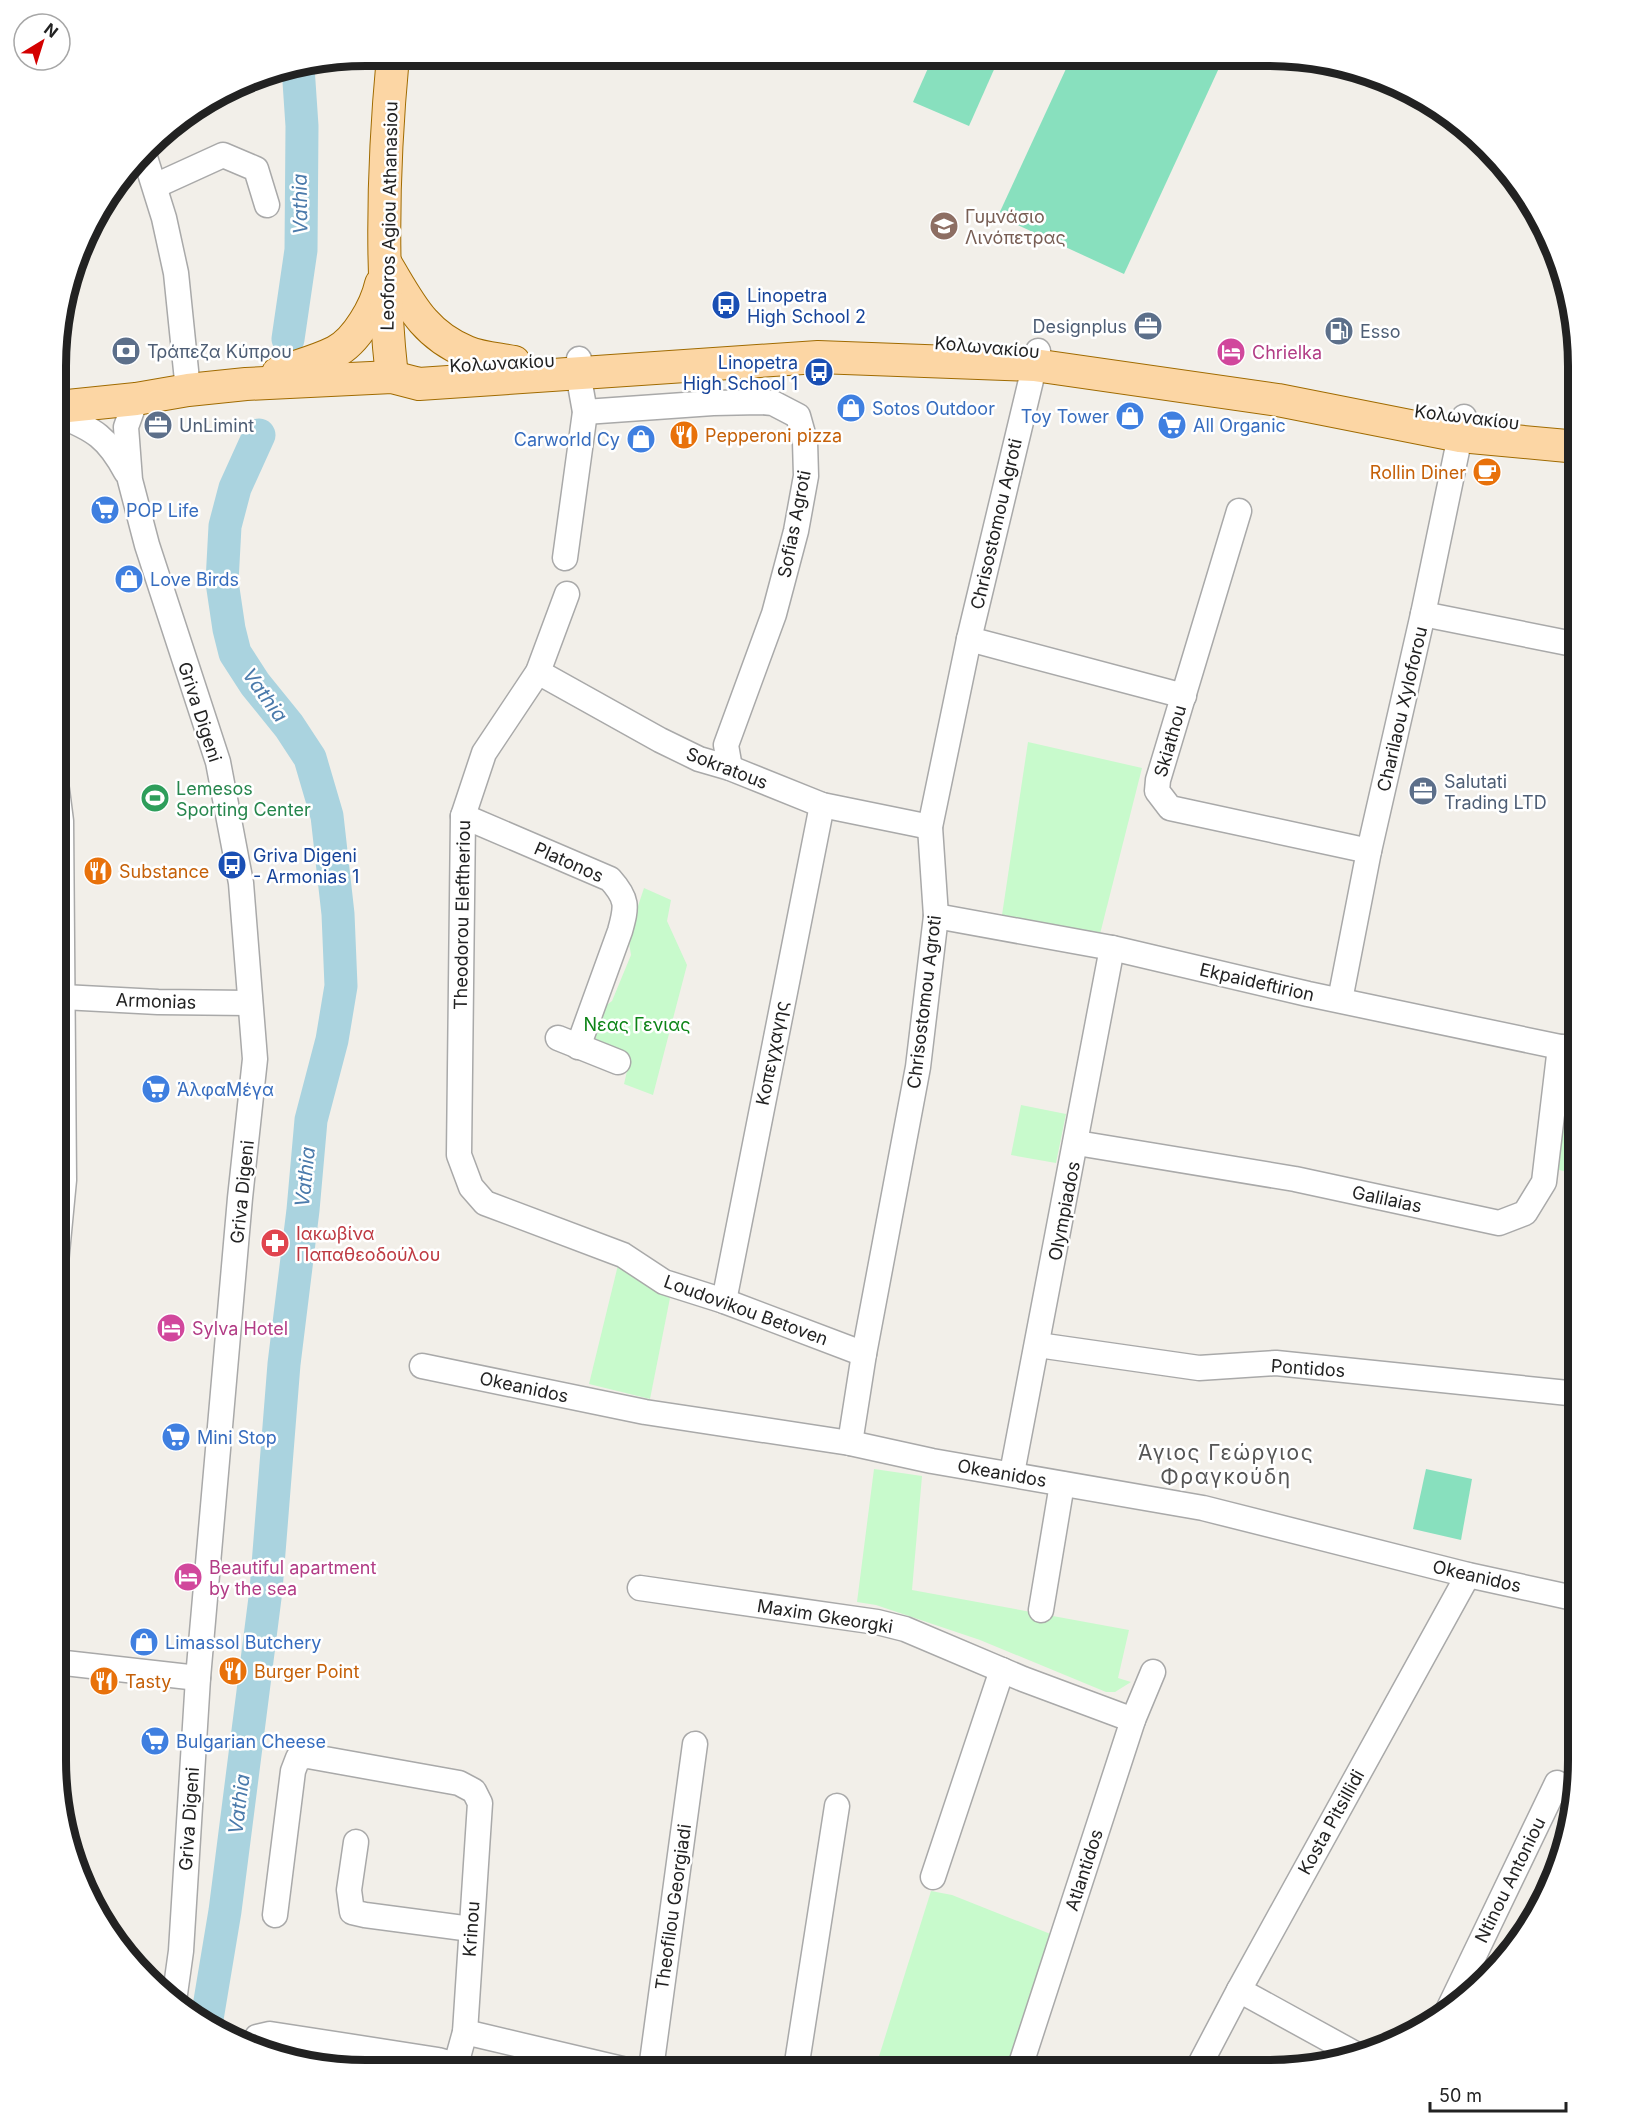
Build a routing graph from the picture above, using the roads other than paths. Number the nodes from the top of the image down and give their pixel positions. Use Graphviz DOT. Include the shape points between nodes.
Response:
graph roads {
  1 [pos="392,66"];
  2 [pos="147,162"];
  3 [pos="155,186"];
  4 [pos="267,205"];
  5 [pos="386,263"];
  6 [pos="1036,358"];
  7 [pos="514,362"];
  8 [pos="578,366"];
  9 [pos="392,377"];
  10 [pos="246,384"];
  11 [pos="188,390"];
  12 [pos="136,399"];
  13 [pos="66,406"];
  14 [pos="585,412"];
  15 [pos="66,418"];
  16 [pos="1462,426"];
  17 [pos="1568,430"];
  18 [pos="1568,445"];
  19 [pos="130,480"];
  20 [pos="1239,511"];
  21 [pos="565,558"];
  22 [pos="567,594"];
  23 [pos="1424,614"];
  24 [pos="969,639"];
  25 [pos="1568,643"];
  26 [pos="538,672"];
  27 [pos="1184,696"];
  28 [pos="730,768"];
  29 [pos="822,805"];
  30 [pos="463,816"];
  31 [pos="930,827"];
  32 [pos="1369,851"];
  33 [pos="936,916"];
  34 [pos="1112,948"];
  35 [pos="66,997"];
  36 [pos="1340,1000"];
  37 [pos="250,1003"];
  38 [pos="1568,1047"];
  39 [pos="1568,1052"];
  40 [pos="618,1062"];
  41 [pos="1077,1143"];
  42 [pos="471,1187"];
  43 [pos="724,1301"];
  44 [pos="1038,1345"];
  45 [pos="864,1354"];
  46 [pos="422,1366"];
  47 [pos="1568,1393"];
  48 [pos="850,1443"];
  49 [pos="1012,1473"];
  50 [pos="1062,1484"];
  51 [pos="1468,1575"];
  52 [pos="640,1588"];
  53 [pos="1568,1597"];
  54 [pos="1041,1610"];
  55 [pos="66,1663"];
  56 [pos="1002,1670"];
  57 [pos="1152,1672"];
  58 [pos="198,1678"];
  59 [pos="1133,1720"];
  60 [pos="695,1744"];
  61 [pos="1557,1783"];
  62 [pos="837,1806"];
  63 [pos="356,1842"];
  64 [pos="933,1876"];
  65 [pos="275,1915"];
  66 [pos="471,1929"];
  67 [pos="1239,1990"];
  68 [pos="175,1991"];
  69 [pos="1456,1993"];
  70 [pos="465,2032"];
  71 [pos="256,2039"];
  72 [pos="1347,2049"];
  73 [pos="438,2060"];
  74 [pos="458,2060"];
  75 [pos="584,2060"];
  76 [pos="652,2060"];
  77 [pos="797,2060"];
  78 [pos="1022,2060"];
  79 [pos="1202,2060"];
  1 -- 5 [label="main road, Leoforos Agiou Athanasiou"];
  2 -- 3 [label="street"];
  3 -- 4 [label="street" via="223,155 256,169"];
  3 -- 11 [label="street" via="176,273"];
  5 -- 7 [label="main road" via="423,323 444,340 469,352"];
  5 -- 9 [label="main road, Leoforos Agiou Athanasiou"];
  5 -- 10 [label="main road" via="378,296 367,319 347,344"];
  6 -- 8 [label="main road, Κολωνακίου" via="977,344 914,341"];
  6 -- 16 [label="main road, Κολωνακίου" via="1229,378"];
  6 -- 24 [label="street, Chrisostomou Agroti"];
  7 -- 8 [label="main road, Κολωνακίου"];
  7 -- 9 [label="main road, Κολωνακίου" via="417,368"];
  8 -- 9 [label="main road, Κολωνακίου" via="418,384"];
  8 -- 14 [label="street"];
  9 -- 10 [label="main road, Κολωνακίου"];
  10 -- 11 [label="main road, Κολωνακίου"];
  11 -- 12 [label="main road, Κολωνακίου"];
  12 -- 13 [label="main road, Κολωνακίου"];
  12 -- 19 [label="street, Griva Digeni" via="126,427"];
  14 -- 21 [label="street"];
  14 -- 28 [label="street, Sofias Agroti" via="761,402 773,403 798,416 805,441 806,476 796,531 774,614 726,745"];
  15 -- 19 [label="street" via="106,441"];
  16 -- 17 [label="main road, Κολωνακίου"];
  16 -- 18 [label="main road, Κολωνακίου"];
  16 -- 23 [label="street, Charilaou Xyloforou"];
  19 -- 37 [label="street, Griva Digeni" via="147,545 218,762 241,882"];
  20 -- 27 [label="street, Skiathou"];
  22 -- 26 [label="street, Theodorou Eleftheriou"];
  23 -- 25 [label="street"];
  23 -- 32 [label="street, Charilaou Xyloforou"];
  24 -- 27 [label="street"];
  24 -- 31 [label="street, Chrisostomou Agroti"];
  26 -- 28 [label="street, Sokratous" via="660,740 699,759"];
  26 -- 30 [label="street, Theodorou Eleftheriou" via="484,753"];
  27 -- 32 [label="street, Skiathou" via="1158,780 1157,791 1170,808"];
  28 -- 29 [label="street, Sokratous"];
  29 -- 31 [label="street, Sokratous"];
  29 -- 43 [label="street, Κοπεγχαγης"];
  30 -- 40 [label="street, Platonos" via="610,879 623,894 625,912 620,931 568,1042"];
  30 -- 42 [label="street, Theodorou Eleftheriou" via="459,1155"];
  31 -- 33 [label="street, Chrisostomou Agroti"];
  32 -- 36 [label="street, Charilaou Xyloforou"];
  33 -- 34 [label="street, Ekpaideftirion"];
  33 -- 45 [label="street, Chrisostomou Agroti" via="912,1104"];
  34 -- 36 [label="street, Ekpaideftirion"];
  34 -- 41 [label="street, Olympiados"];
  35 -- 37 [label="street, Armonias"];
  36 -- 38 [label="street, Ekpaideftirion"];
  37 -- 58 [label="street, Griva Digeni" via="255,1059"];
  39 -- 41 [label="street, Galilaias" via="1544,1182 1525,1213 1499,1223 1295,1179"];
  41 -- 44 [label="street, Olympiados"];
  42 -- 43 [label="street, Loudovikou Betoven" via="485,1203 623,1255 664,1282"];
  43 -- 45 [label="street, Loudovikou Betoven"];
  44 -- 47 [label="street, Pontidos" via="1199,1368 1276,1363"];
  44 -- 49 [label="street, Olympiados"];
  45 -- 48 [label="street, Chrisostomou Agroti"];
  46 -- 48 [label="street, Okeanidos" via="645,1412"];
  48 -- 49 [label="street, Okeanidos"];
  49 -- 50 [label="street, Okeanidos"];
  50 -- 51 [label="street, Okeanidos" via="1203,1508"];
  50 -- 54 [label="street"];
  51 -- 53 [label="street, Okeanidos"];
  51 -- 67 [label="street, Kosta Pitsillidi"];
  52 -- 56 [label="street, Maxim Gkeorgki" via="877,1622 904,1629"];
  55 -- 58 [label="street"];
  56 -- 59 [label="street, Maxim Gkeorgki"];
  56 -- 64 [label="street"];
  57 -- 59 [label="street, Atlantidos"];
  58 -- 68 [label="street, Griva Digeni"];
  59 -- 78 [label="street, Atlantidos"];
  60 -- 76 [label="street, Theofilou Georgiadi"];
  61 -- 69 [label="street, Ntinou Antoniou"];
  62 -- 77 [label="street"];
  63 -- 66 [label="street" via="350,1890 352,1912"];
  65 -- 66 [label="street, Krinou" via="293,1771 298,1758 308,1756 459,1783 474,1791 480,1803"];
  66 -- 70 [label="street, Krinou"];
  67 -- 72 [label="street"];
  67 -- 79 [label="street, Kosta Pitsillidi"];
  70 -- 74 [label="street, Krinou"];
  70 -- 75 [label="street"];
  71 -- 73 [label="street" via="270,2034"];
}
